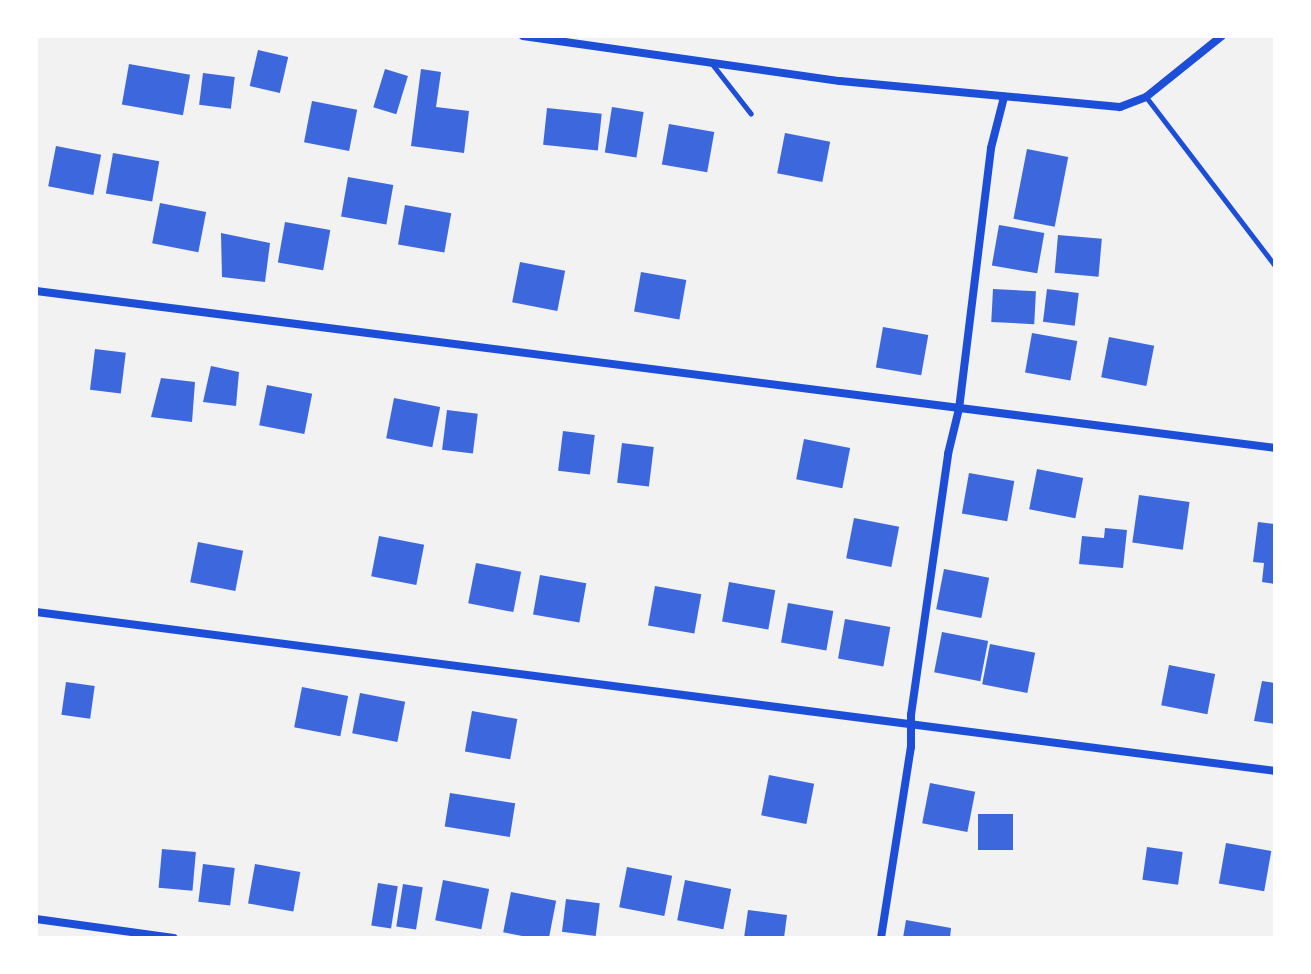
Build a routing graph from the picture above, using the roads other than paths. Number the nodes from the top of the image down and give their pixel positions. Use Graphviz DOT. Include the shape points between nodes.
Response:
graph roads {
  1 [pos="523,36"];
  2 [pos="1222,36"];
  3 [pos="711,62"];
  4 [pos="1004,97"];
  5 [pos="1146,97"];
  6 [pos="751,114"];
  7 [pos="1275,266"];
  8 [pos="36,291"];
  9 [pos="959,409"];
  10 [pos="1275,448"];
  11 [pos="36,612"];
  12 [pos="911,726"];
  13 [pos="1275,771"];
  14 [pos="36,919"];
  15 [pos="174,938"];
  16 [pos="881,938"];
  1 -- 3 [label="street"];
  2 -- 5 [label="street"];
  3 -- 4 [label="street"];
  3 -- 6 [label="lane"];
  4 -- 5 [label="street" via="1120,107"];
  4 -- 9 [label="street" via="989,163"];
  5 -- 7 [label="lane"];
  8 -- 9 [label="street"];
  9 -- 10 [label="street"];
  9 -- 12 [label="street" via="948,454"];
  11 -- 12 [label="street"];
  12 -- 13 [label="street"];
  12 -- 16 [label="street"];
  14 -- 15 [label="street"];
}
